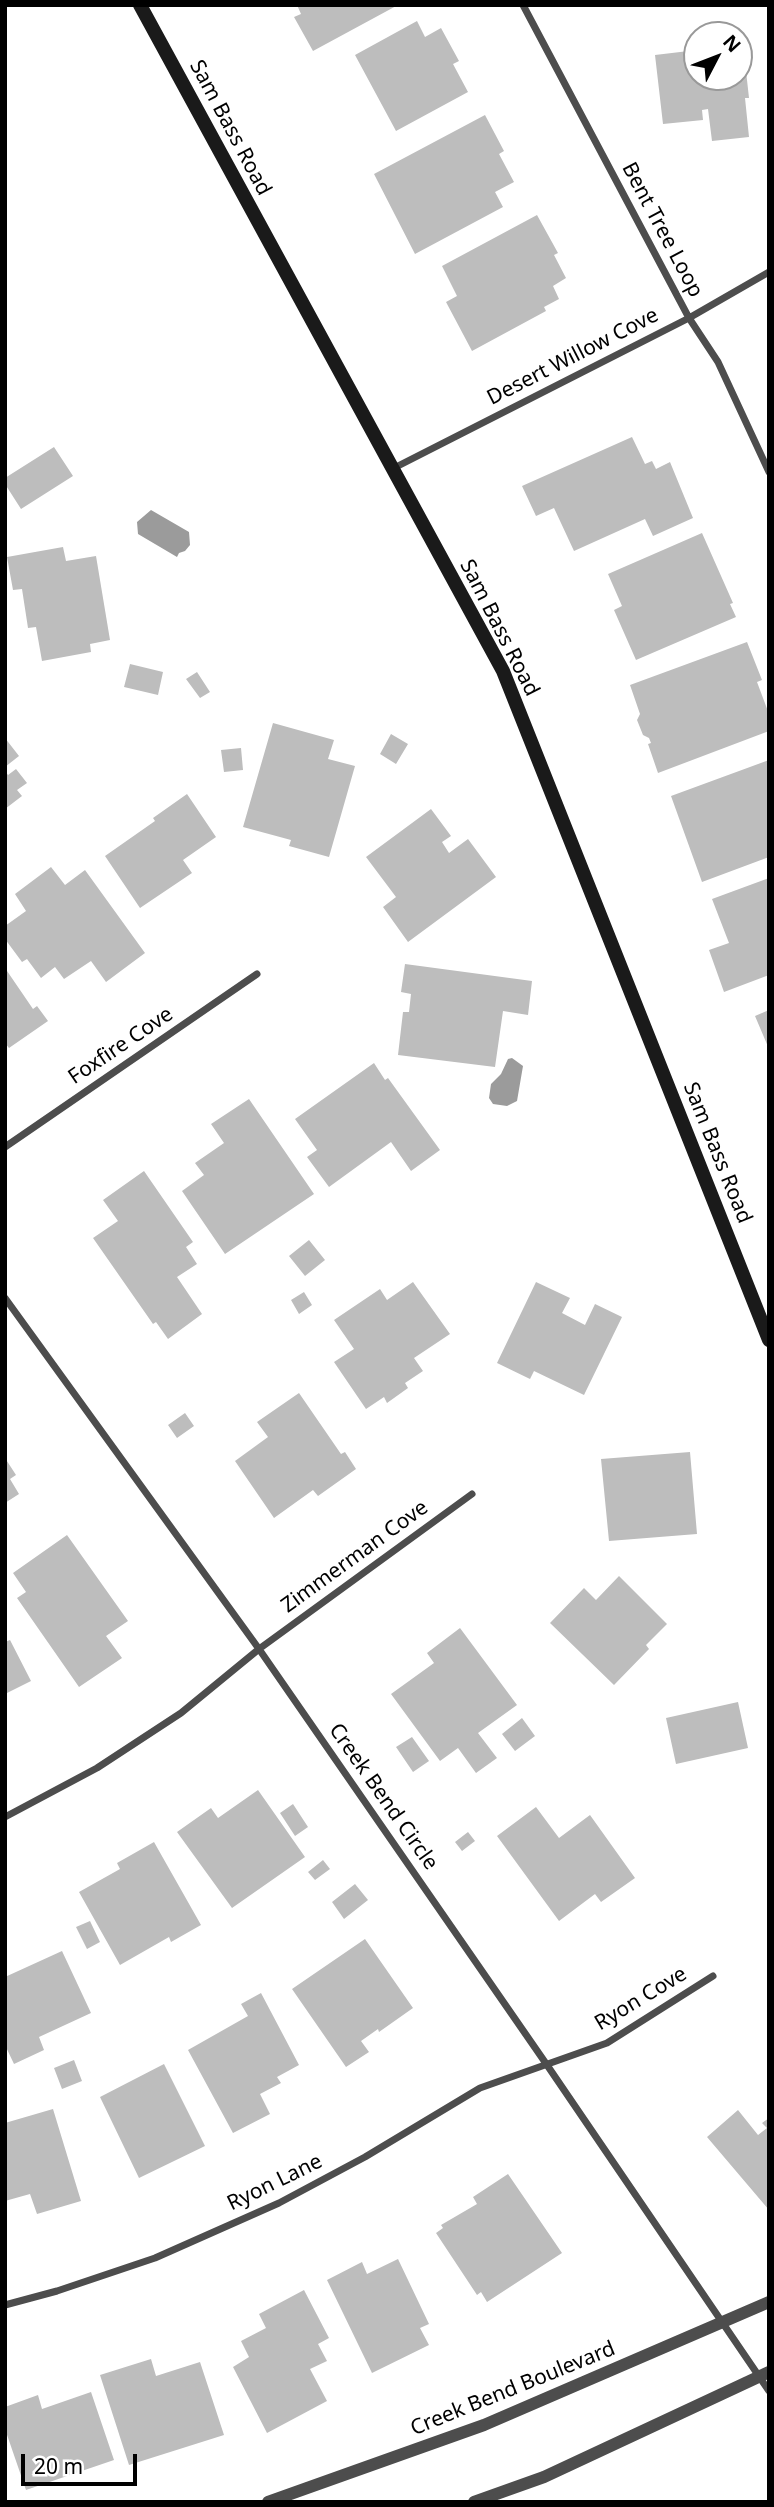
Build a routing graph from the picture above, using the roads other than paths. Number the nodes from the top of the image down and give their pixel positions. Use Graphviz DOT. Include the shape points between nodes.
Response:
graph roads {
  1 [pos="140,5"];
  2 [pos="523,5"];
  3 [pos="769,272"];
  4 [pos="689,318"];
  5 [pos="391,470"];
  6 [pos="769,471"];
  7 [pos="257,974"];
  8 [pos="5,1147"];
  9 [pos="5,1298"];
  10 [pos="769,1340"];
  11 [pos="472,1494"];
  12 [pos="259,1648"];
  13 [pos="5,1817"];
  14 [pos="713,1976"];
  15 [pos="547,2064"];
  16 [pos="769,2302"];
  17 [pos="5,2305"];
  18 [pos="723,2322"];
  19 [pos="764,2374"];
  20 [pos="769,2391"];
  21 [pos="268,2502"];
  22 [pos="474,2502"];
  1 -- 5 [label="main road, Sam Bass Road"];
  2 -- 4 [label="street, Bent Tree Loop"];
  3 -- 4 [label="street, Desert Willow Cove"];
  4 -- 5 [label="street, Desert Willow Cove"];
  4 -- 6 [label="street, Bent Tree Loop" via="718,362"];
  5 -- 10 [label="main road, Sam Bass Road" via="503,671"];
  7 -- 8 [label="street, Foxfire Cove"];
  9 -- 12 [label="street, Creek Bend Circle"];
  11 -- 12 [label="street, Zimmerman Cove"];
  12 -- 13 [label="street, Zimmerman Cove" via="181,1713 97,1768"];
  12 -- 15 [label="street, Creek Bend Circle"];
  14 -- 15 [label="street, Ryon Cove" via="607,2043"];
  15 -- 17 [label="street, Ryon Lane" via="480,2088 279,2203 155,2258"];
  15 -- 18 [label="street, Creek Bend Circle"];
  16 -- 18 [label="street, Creek Bend Boulevard"];
  18 -- 19 [label="street, Creek Bend Circle"];
  18 -- 21 [label="street, Creek Bend Boulevard" via="484,2425"];
  19 -- 20 [label="street, Creek Bend Circle"];
  19 -- 22 [label="street" via="544,2477"];
}
